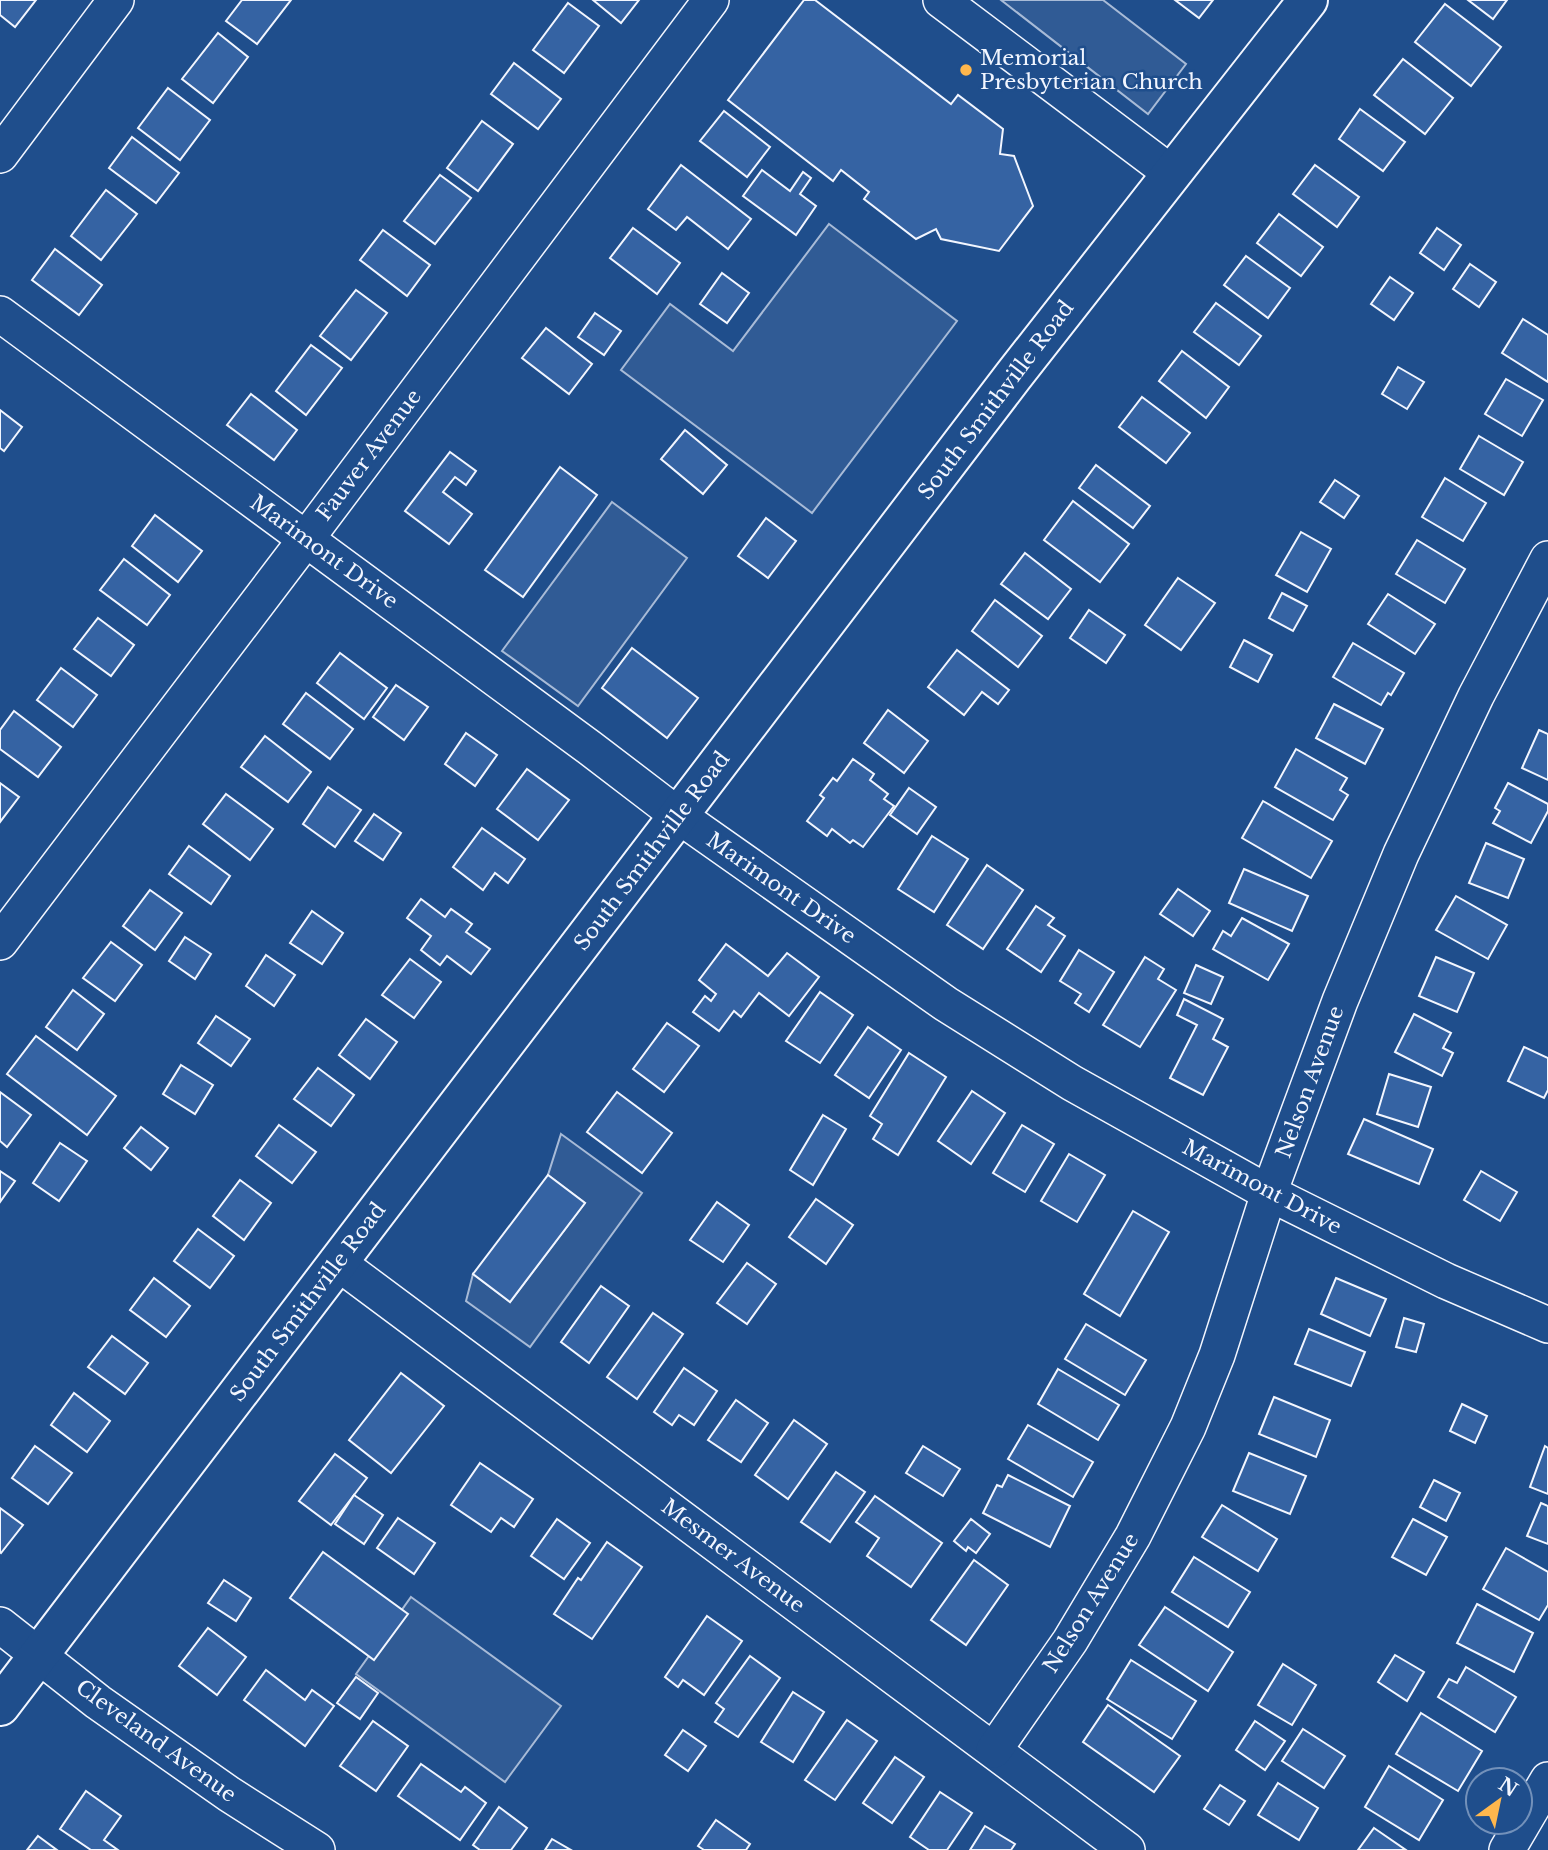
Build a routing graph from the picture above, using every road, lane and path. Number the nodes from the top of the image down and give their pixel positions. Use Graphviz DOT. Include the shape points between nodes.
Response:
graph roads {
  1 [pos="116,0"];
  2 [pos="711,0"];
  3 [pos="940,0"];
  4 [pos="1308,0"];
  5 [pos="0,155"];
  6 [pos="1171,173"];
  7 [pos="0,314"];
  8 [pos="306,539"];
  9 [pos="1548,559"];
  10 [pos="679,816"];
  11 [pos="0,942"];
  12 [pos="1269,1193"];
  13 [pos="337,1262"];
  14 [pos="1548,1325"];
  15 [pos="0,1625"];
  16 [pos="39,1655"];
  17 [pos="0,1706"];
  18 [pos="994,1750"];
  19 [pos="1548,1780"];
  20 [pos="317,1850"];
  21 [pos="1127,1850"];
  22 [pos="1507,1850"];
  1 -- 5 [label="street"];
  2 -- 8 [label="street, Fauver Avenue"];
  3 -- 6 [label="street"];
  4 -- 6 [label="main road, South Smithville Road"];
  6 -- 10 [label="main road, South Smithville Road"];
  7 -- 8 [label="street, Marimont Drive"];
  8 -- 10 [label="street, Marimont Drive"];
  8 -- 11 [label="street, Fauver Avenue"];
  9 -- 12 [label="street, Nelson Avenue" via="1401,854 1340,1001"];
  10 -- 12 [label="street, Marimont Drive" via="946,1004 1072,1083"];
  10 -- 13 [label="main road, South Smithville Road"];
  12 -- 14 [label="street, Marimont Drive" via="1446,1281"];
  12 -- 18 [label="street, Nelson Avenue" via="1217,1355 1188,1427 1126,1548 1070,1641"];
  13 -- 16 [label="main road, South Smithville Road"];
  13 -- 18 [label="street, Mesmer Avenue"];
  15 -- 16 [label="street, Cleveland Avenue"];
  16 -- 17 [label="main road, South Smithville Road"];
  16 -- 20 [label="street, Cleveland Avenue" via="229,1794"];
  18 -- 21 [label="street, Mesmer Avenue"];
  19 -- 22 [label="street"];
}
